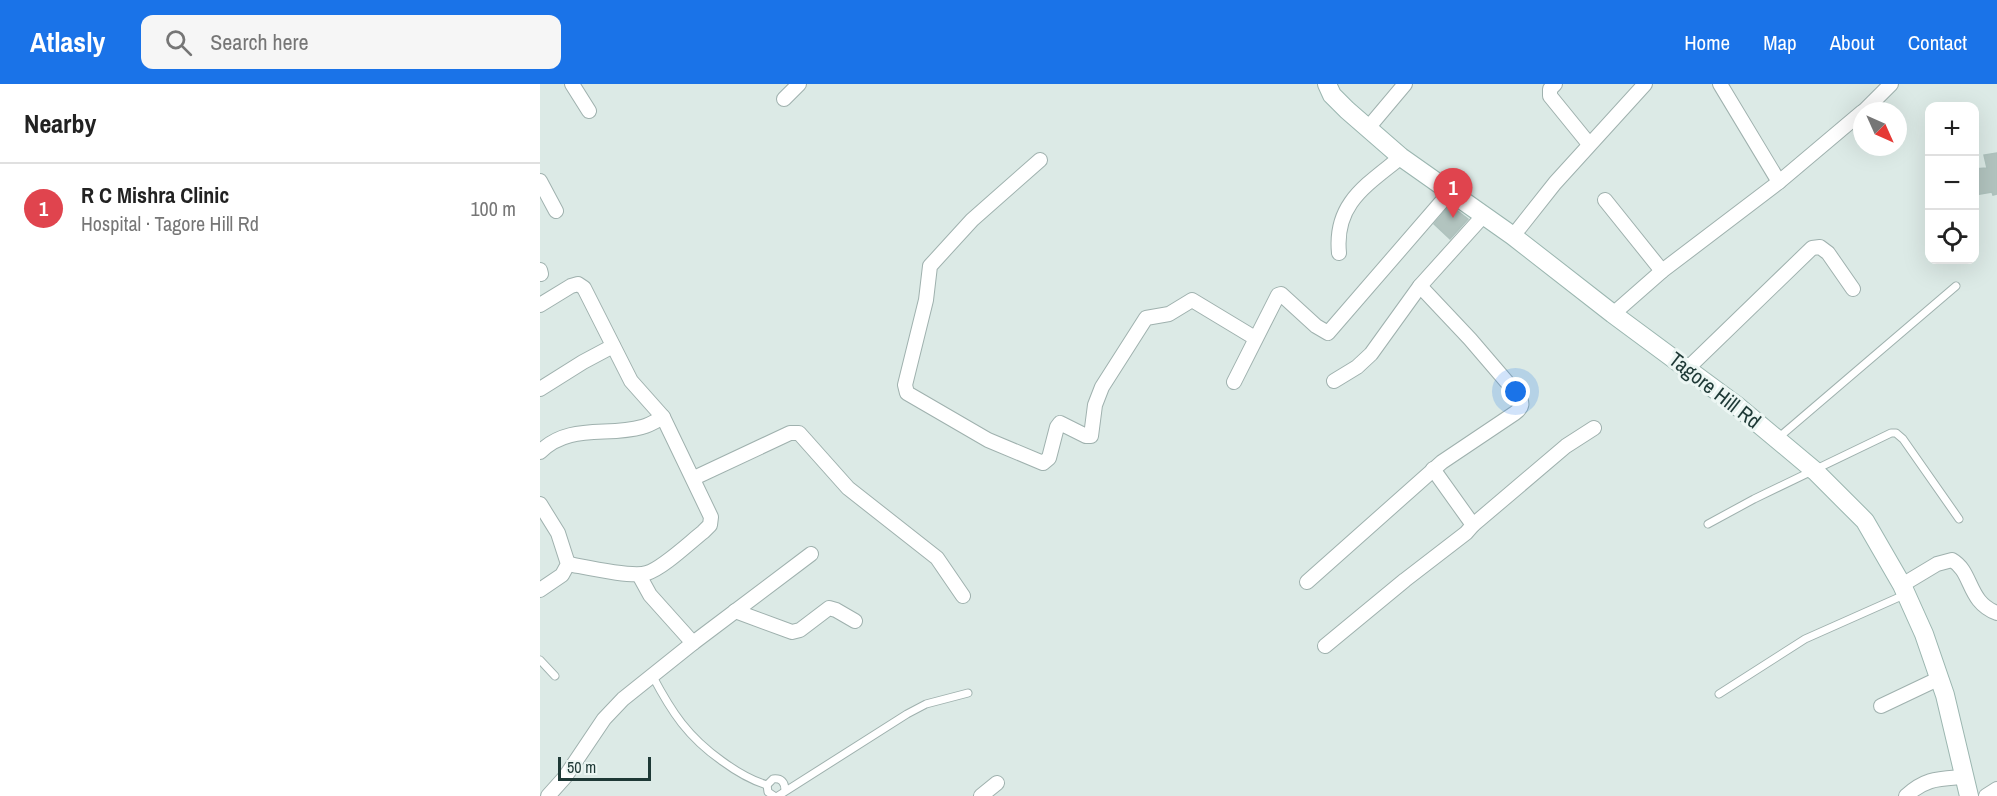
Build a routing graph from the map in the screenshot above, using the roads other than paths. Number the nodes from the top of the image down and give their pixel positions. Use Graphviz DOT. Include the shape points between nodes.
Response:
graph roads {
  1 [pos="572,84"];
  2 [pos="799,84"];
  3 [pos="1327,84"];
  4 [pos="1405,84"];
  5 [pos="1555,84"];
  6 [pos="1645,84"];
  7 [pos="1720,84"];
  8 [pos="1891,84"];
  9 [pos="784,99"];
  10 [pos="1873,102"];
  11 [pos="589,111"];
  12 [pos="1853,120"];
  13 [pos="1368,128"];
  14 [pos="1589,144"];
  15 [pos="1401,157"];
  16 [pos="1040,160"];
  17 [pos="540,181"];
  18 [pos="1779,182"];
  19 [pos="1450,192"];
  20 [pos="1605,200"];
  21 [pos="556,211"];
  22 [pos="1484,215"];
  23 [pos="1513,236"];
  24 [pos="1339,253"];
  25 [pos="1662,272"];
  26 [pos="1420,286"];
  27 [pos="1956,286"];
  28 [pos="1853,289"];
  29 [pos="540,305"];
  30 [pos="1613,314"];
  31 [pos="1255,338"];
  32 [pos="613,346"];
  33 [pos="1688,368"];
  34 [pos="1334,381"];
  35 [pos="1234,382"];
  36 [pos="540,388"];
  37 [pos="663,417"];
  38 [pos="1594,428"];
  39 [pos="1777,438"];
  40 [pos="540,452"];
  41 [pos="1433,469"];
  42 [pos="1815,471"];
  43 [pos="694,478"];
  44 [pos="540,504"];
  45 [pos="1959,519"];
  46 [pos="1708,524"];
  47 [pos="1473,525"];
  48 [pos="811,554"];
  49 [pos="568,564"];
  50 [pos="639,575"];
  51 [pos="1307,582"];
  52 [pos="1904,589"];
  53 [pos="540,590"];
  54 [pos="963,596"];
  55 [pos="735,611"];
  56 [pos="1997,613"];
  57 [pos="855,621"];
  58 [pos="693,643"];
  59 [pos="1325,646"];
  60 [pos="540,660"];
  61 [pos="652,675"];
  62 [pos="555,676"];
  63 [pos="1940,678"];
  64 [pos="968,693"];
  65 [pos="1719,694"];
  66 [pos="1881,706"];
  67 [pos="1963,777"];
  68 [pos="997,783"];
  69 [pos="767,785"];
  70 [pos="1997,789"];
  71 [pos="784,790"];
  72 [pos="548,796"];
  73 [pos="774,796"];
  74 [pos="778,796"];
  75 [pos="981,796"];
  76 [pos="1906,796"];
  77 [pos="1969,796"];
  78 [pos="1986,796"];
  1 -- 11 [label="street"];
  2 -- 9 [label="street"];
  3 -- 13 [label="main road, Tagore Hill Rd" via="1332,95"];
  4 -- 13 [label="street"];
  5 -- 14 [label="street" via="1550,96"];
  6 -- 14 [label="street"];
  7 -- 18 [label="street"];
  8 -- 10 [label="street"];
  12 -- 18 [label="street"];
  13 -- 15 [label="main road, Tagore Hill Rd"];
  14 -- 23 [label="street"];
  15 -- 19 [label="main road, Tagore Hill Rd"];
  15 -- 24 [label="street" via="1348,204 1338,231"];
  16 -- 31 [label="street" via="972,220 930,266 906,392 988,440 1043,463 1049,458 1060,423 1091,436 1102,387 1146,318 1169,314 1192,300"];
  17 -- 21 [label="street"];
  18 -- 25 [label="street"];
  19 -- 22 [label="main road, Tagore Hill Rd"];
  19 -- 31 [label="street" via="1328,333 1280,294"];
  20 -- 25 [label="street"];
  22 -- 23 [label="main road, Tagore Hill Rd"];
  22 -- 26 [label="street"];
  23 -- 30 [label="main road, Tagore Hill Rd"];
  25 -- 30 [label="street"];
  26 -- 34 [label="street" via="1371,354"];
  26 -- 41 [label="street" via="1522,403 1515,413"];
  27 -- 39 [label="lane"];
  28 -- 33 [label="street" via="1828,253 1820,247 1812,248"];
  29 -- 32 [label="street" via="571,286 581,286"];
  30 -- 33 [label="main road, Tagore Hill Rd"];
  31 -- 35 [label="street"];
  32 -- 36 [label="street"];
  32 -- 37 [label="street" via="631,381"];
  33 -- 39 [label="main road, Tagore Hill Rd"];
  37 -- 40 [label="street" via="638,428 573,434"];
  37 -- 43 [label="street"];
  38 -- 47 [label="street" via="1566,446"];
  39 -- 42 [label="main road, Tagore Hill Rd"];
  41 -- 47 [label="street"];
  41 -- 51 [label="street"];
  42 -- 45 [label="lane" via="1896,433"];
  42 -- 46 [label="lane"];
  42 -- 52 [label="main road, Tagore Hill Rd" via="1865,521"];
  43 -- 50 [label="street" via="711,517 710,525 654,569"];
  43 -- 54 [label="street" via="796,432 848,488 937,558"];
  44 -- 49 [label="street" via="558,533"];
  47 -- 59 [label="street"];
  48 -- 55 [label="street"];
  49 -- 50 [label="street"];
  49 -- 53 [label="street" via="562,575"];
  50 -- 58 [label="street" via="650,595"];
  52 -- 56 [label="street" via="1937,564 1952,560 1977,599"];
  52 -- 63 [label="main road, Tagore Hill Rd"];
  52 -- 65 [label="lane" via="1805,639"];
  55 -- 57 [label="street" via="792,632 828,609"];
  55 -- 58 [label="street"];
  58 -- 61 [label="street"];
  60 -- 62 [label="lane"];
  61 -- 69 [label="lane" via="677,719 697,742 745,777"];
  61 -- 72 [label="street" via="604,719"];
  63 -- 66 [label="street"];
  63 -- 67 [label="main road, Tagore Hill Rd"];
  64 -- 71 [label="lane" via="917,709"];
  67 -- 76 [label="street" via="1924,782"];
  67 -- 77 [label="main road, Tagore Hill Rd"];
  68 -- 75 [label="street"];
  69 -- 71 [label="lane" via="773,779 781,780"];
  69 -- 73 [label="lane"];
  70 -- 78 [label="street"];
  71 -- 74 [label="lane"];
}
